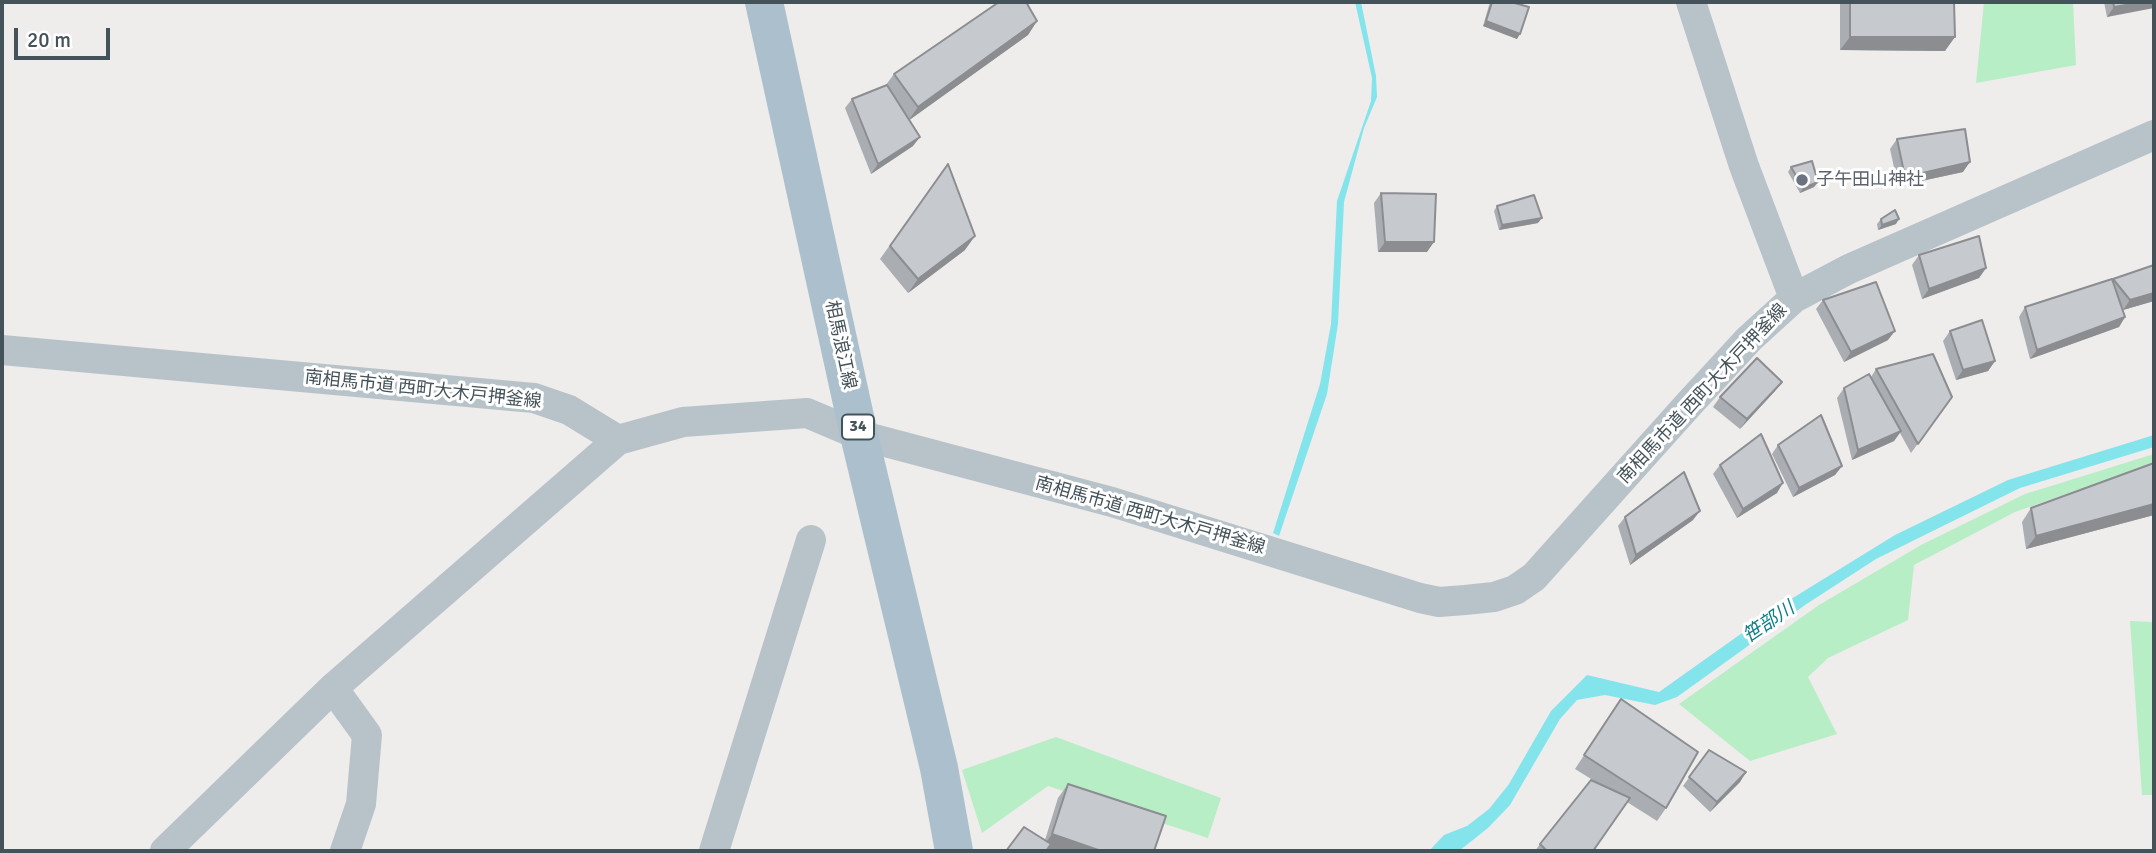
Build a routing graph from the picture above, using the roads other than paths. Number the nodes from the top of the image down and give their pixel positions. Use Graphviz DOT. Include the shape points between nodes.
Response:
graph roads {
  1 [pos="764,2"];
  2 [pos="1691,2"];
  3 [pos="2154,135"];
  4 [pos="1794,298"];
  5 [pos="2,350"];
  6 [pos="859,435"];
  7 [pos="618,440"];
  8 [pos="811,540"];
  9 [pos="333,688"];
  10 [pos="165,851"];
  11 [pos="345,851"];
  12 [pos="714,851"];
  13 [pos="954,851"];
  1 -- 6 [label="main road, 相馬浪江線 / 34"];
  2 -- 4 [label="street" via="1744,166"];
  3 -- 4 [label="street, 南相馬市道 西町大木戸押釜線" via="1849,269"];
  4 -- 6 [label="street, 南相馬市道 西町大木戸押釜線" via="1698,395 1550,562 1515,590 1494,597 1420,598 1112,502"];
  5 -- 7 [label="street, 南相馬市道 西町大木戸押釜線" via="534,398 569,410"];
  6 -- 7 [label="street, 南相馬市道 西町大木戸押釜線" via="807,413 683,422"];
  6 -- 13 [label="main road, 相馬浪江線 / 34" via="939,768"];
  7 -- 9 [label="street"];
  8 -- 12 [label="street"];
  9 -- 10 [label="street"];
  9 -- 11 [label="street" via="367,735 361,804"];
}
